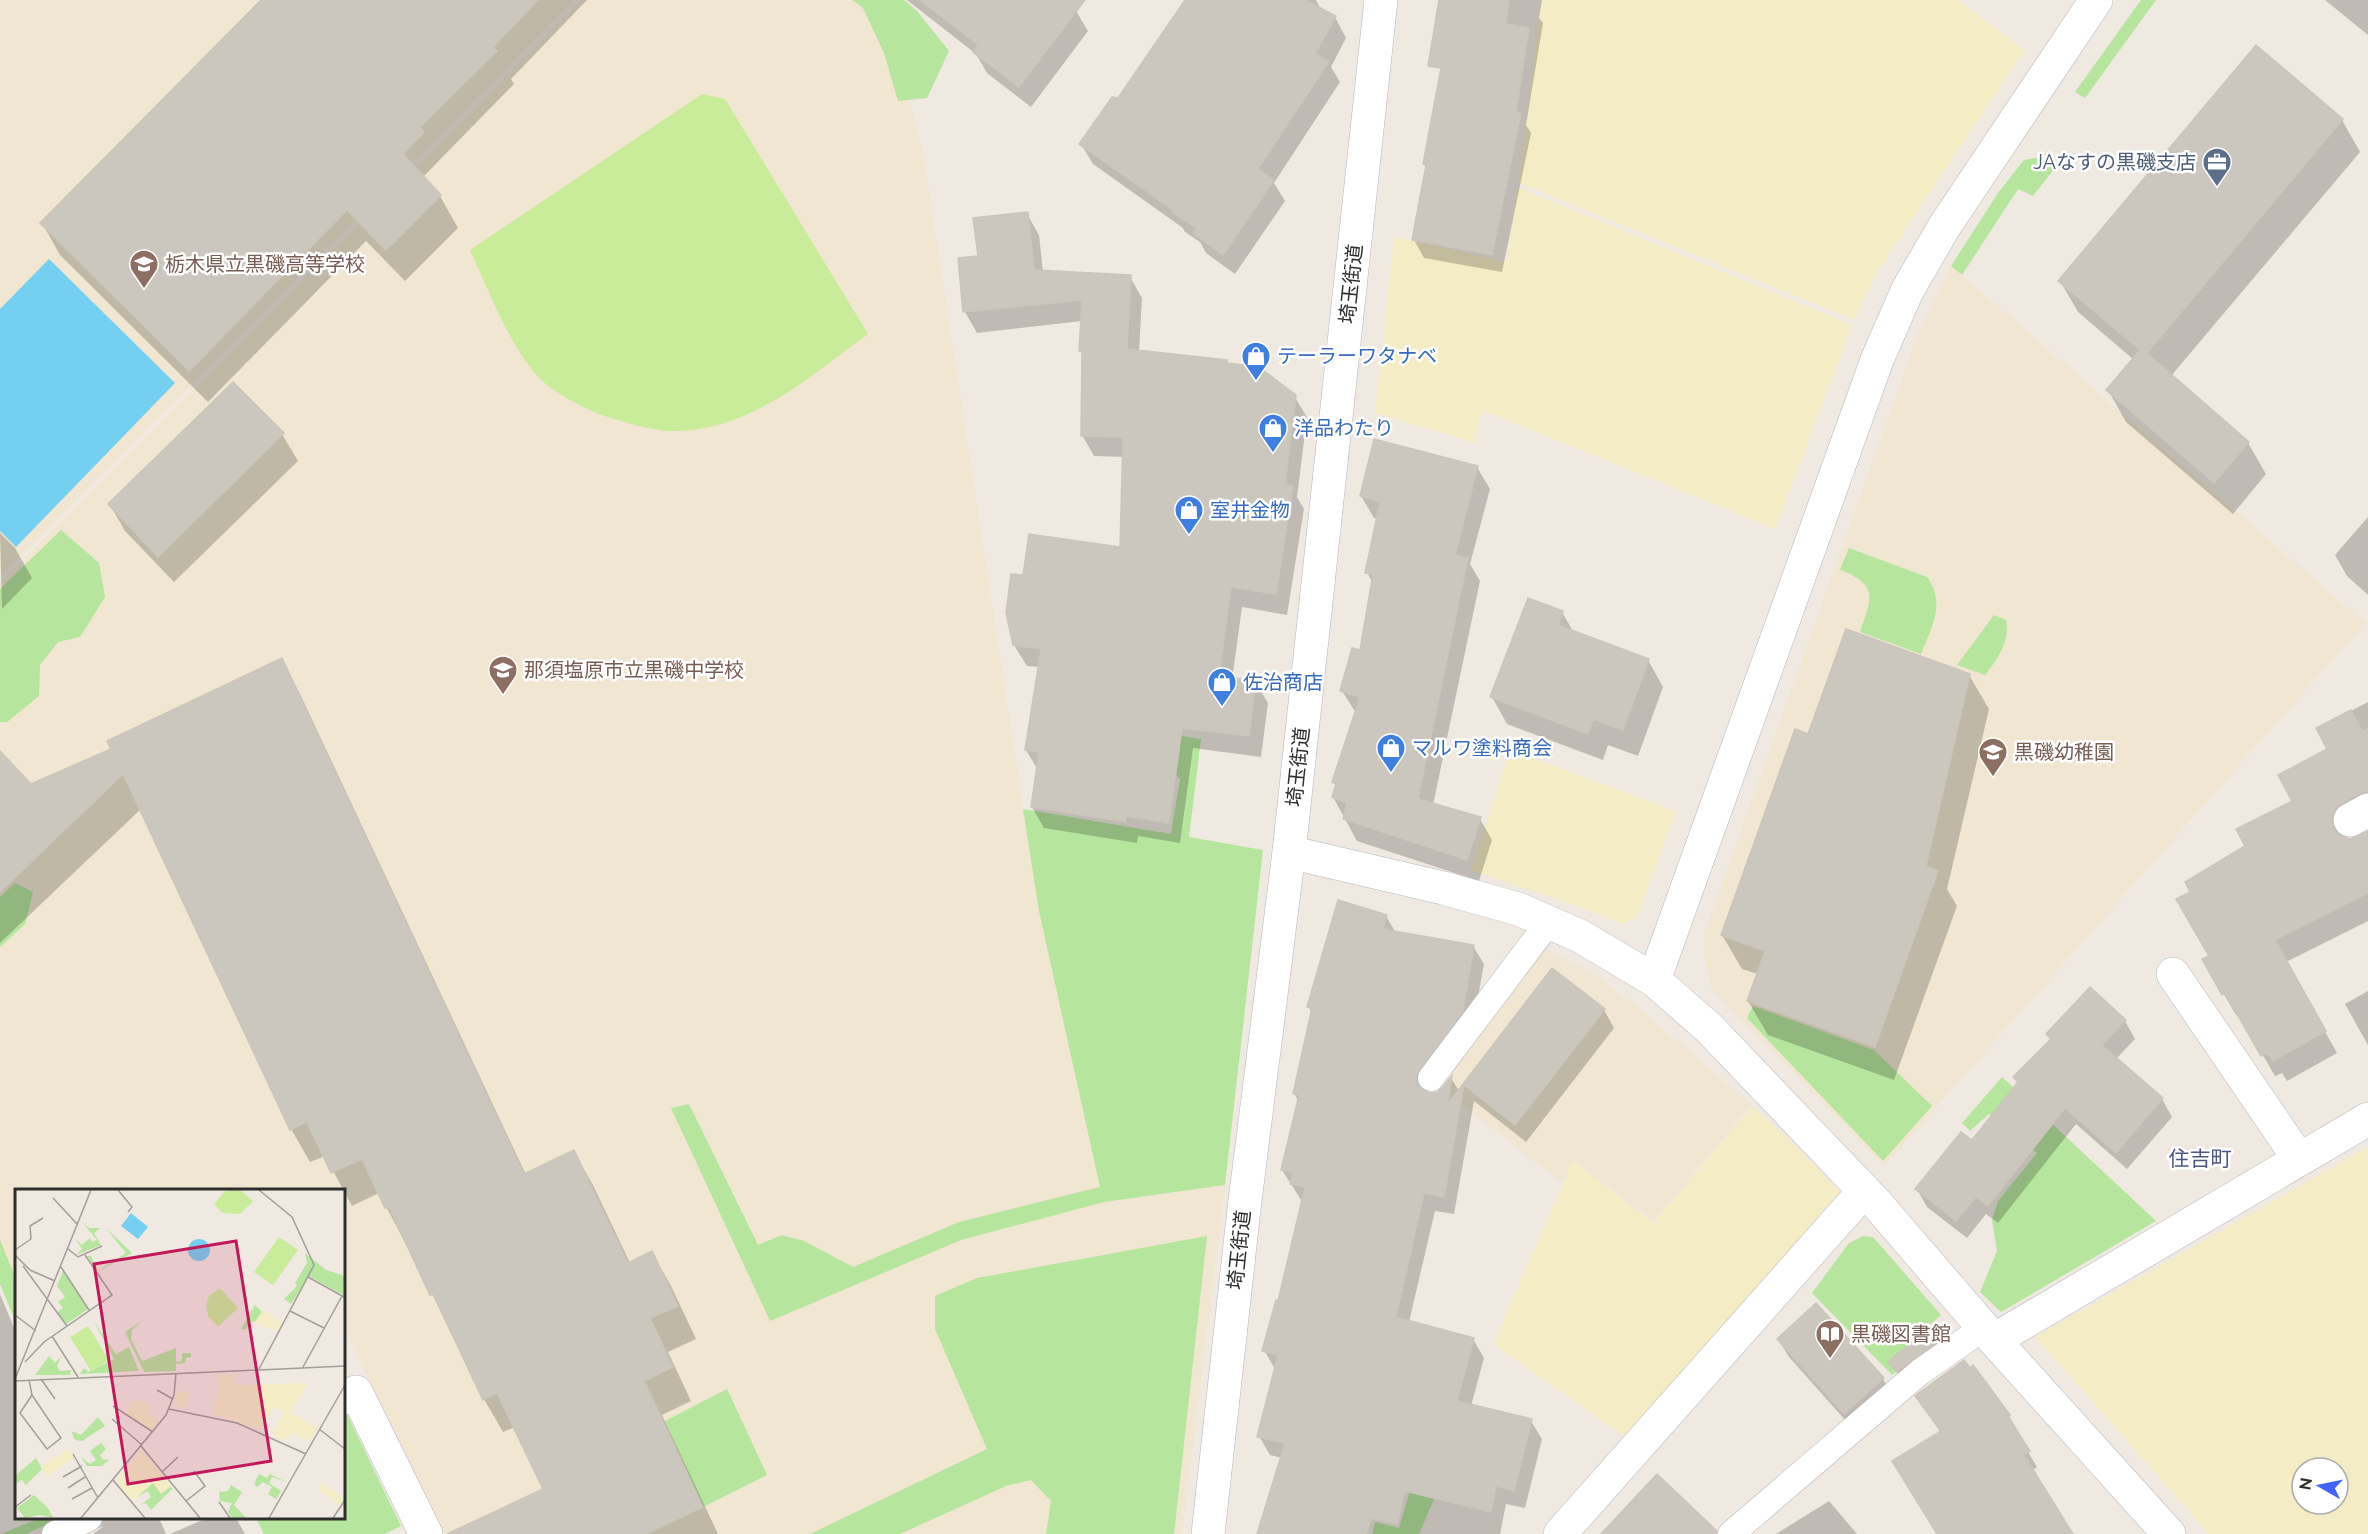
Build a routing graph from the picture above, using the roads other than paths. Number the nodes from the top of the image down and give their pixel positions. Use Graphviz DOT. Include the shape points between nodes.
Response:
graph roads {
  1 [pos="1381,0"];
  2 [pos="2096,0"];
  3 [pos="1288,852"];
  4 [pos="1549,922"];
  5 [pos="2173,974"];
  6 [pos="1654,980"];
  7 [pos="1431,1078"];
  8 [pos="2368,1119"];
  9 [pos="2299,1159"];
  10 [pos="1864,1191"];
  11 [pos="1989,1334"];
  12 [pos="345,1398"];
  13 [pos="87,1519"];
  14 [pos="55,1534"];
  15 [pos="426,1534"];
  16 [pos="1208,1534"];
  17 [pos="1560,1534"];
  18 [pos="1731,1534"];
  19 [pos="2169,1534"];
  1 -- 3 [label="street, 埼玉街道"];
  2 -- 6 [label="street" via="1944,226 1907,291 1877,360"];
  3 -- 4 [label="street" via="1481,898"];
  3 -- 16 [label="street, 埼玉街道"];
  4 -- 6 [label="street"];
  4 -- 7 [label="lane"];
  5 -- 9 [label="street"];
  6 -- 10 [label="street" via="1709,1028"];
  8 -- 9 [label="street"];
  9 -- 11 [label="street"];
  10 -- 11 [label="street"];
  10 -- 17 [label="street"];
  11 -- 18 [label="lane" via="1903,1385"];
  11 -- 19 [label="street"];
  12 -- 15 [label="street" via="356,1392"];
  13 -- 14 [label="lane"];
}
